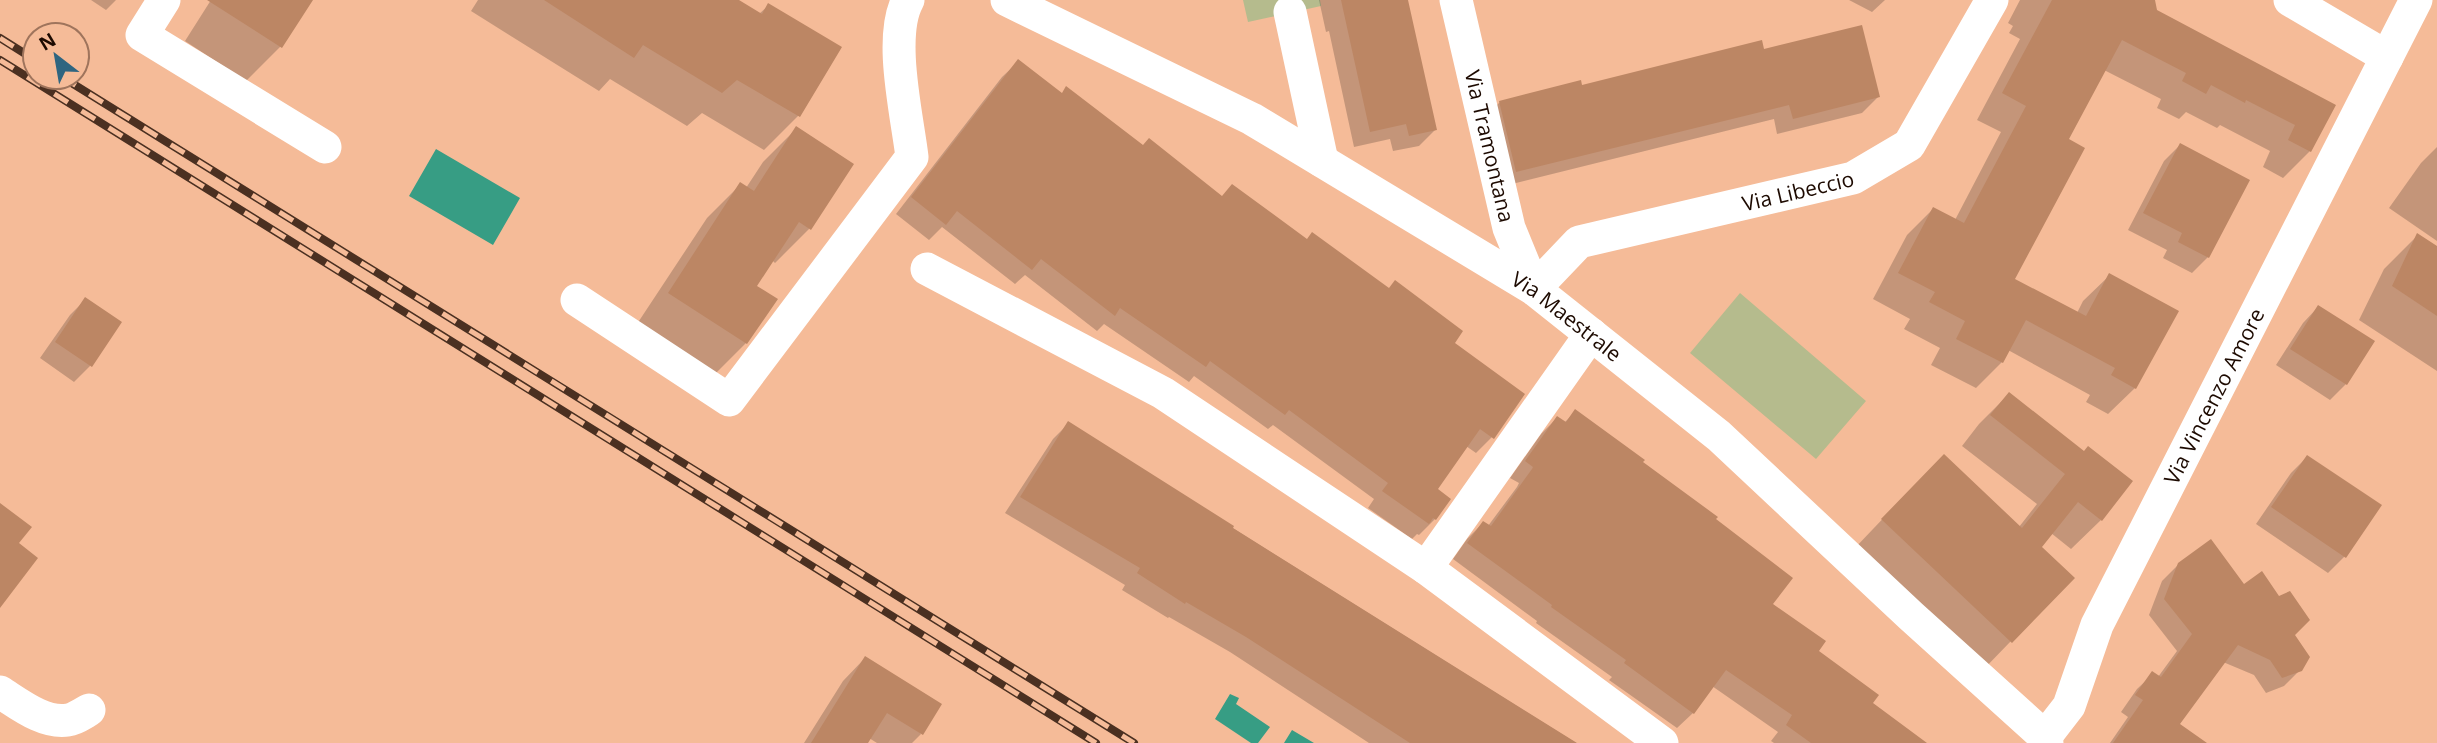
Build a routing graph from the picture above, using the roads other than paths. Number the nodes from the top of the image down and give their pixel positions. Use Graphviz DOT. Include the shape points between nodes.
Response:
graph roads {
  1 [pos="164,0"];
  2 [pos="1007,0"];
  3 [pos="1456,0"];
  4 [pos="1992,0"];
  5 [pos="2291,0"];
  6 [pos="2416,0"];
  7 [pos="895,4"];
  8 [pos="1290,12"];
  9 [pos="2387,57"];
  10 [pos="325,147"];
  11 [pos="1322,161"];
  12 [pos="928,269"];
  13 [pos="1534,289"];
  14 [pos="577,300"];
  15 [pos="1591,334"];
  16 [pos="1426,568"];
  17 [pos="0,692"];
  18 [pos="89,710"];
  19 [pos="2046,740"];
  20 [pos="1661,743"];
  1 -- 10 [label="street" via="142,35"];
  2 -- 11 [label="street, Via Maestrale" via="1252,120"];
  3 -- 13 [label="street, Via Tramontana" via="1509,228"];
  4 -- 13 [label="street, Via Libeccio" via="1909,145 1853,178 1579,242"];
  5 -- 9 [label="street"];
  6 -- 9 [label="street, Via Vincenzo Amore"];
  7 -- 14 [label="street" via="912,156 729,400"];
  8 -- 11 [label="street"];
  9 -- 19 [label="street, Via Vincenzo Amore" via="2097,625 2069,706"];
  11 -- 13 [label="street, Via Maestrale"];
  12 -- 16 [label="street" via="1163,393"];
  13 -- 15 [label="street, Via Maestrale"];
  15 -- 16 [label="street"];
  15 -- 19 [label="street, Via Maestrale" via="1719,436"];
  16 -- 20 [label="street"];
  17 -- 18 [label="street" via="53,720 69,720"];
}
